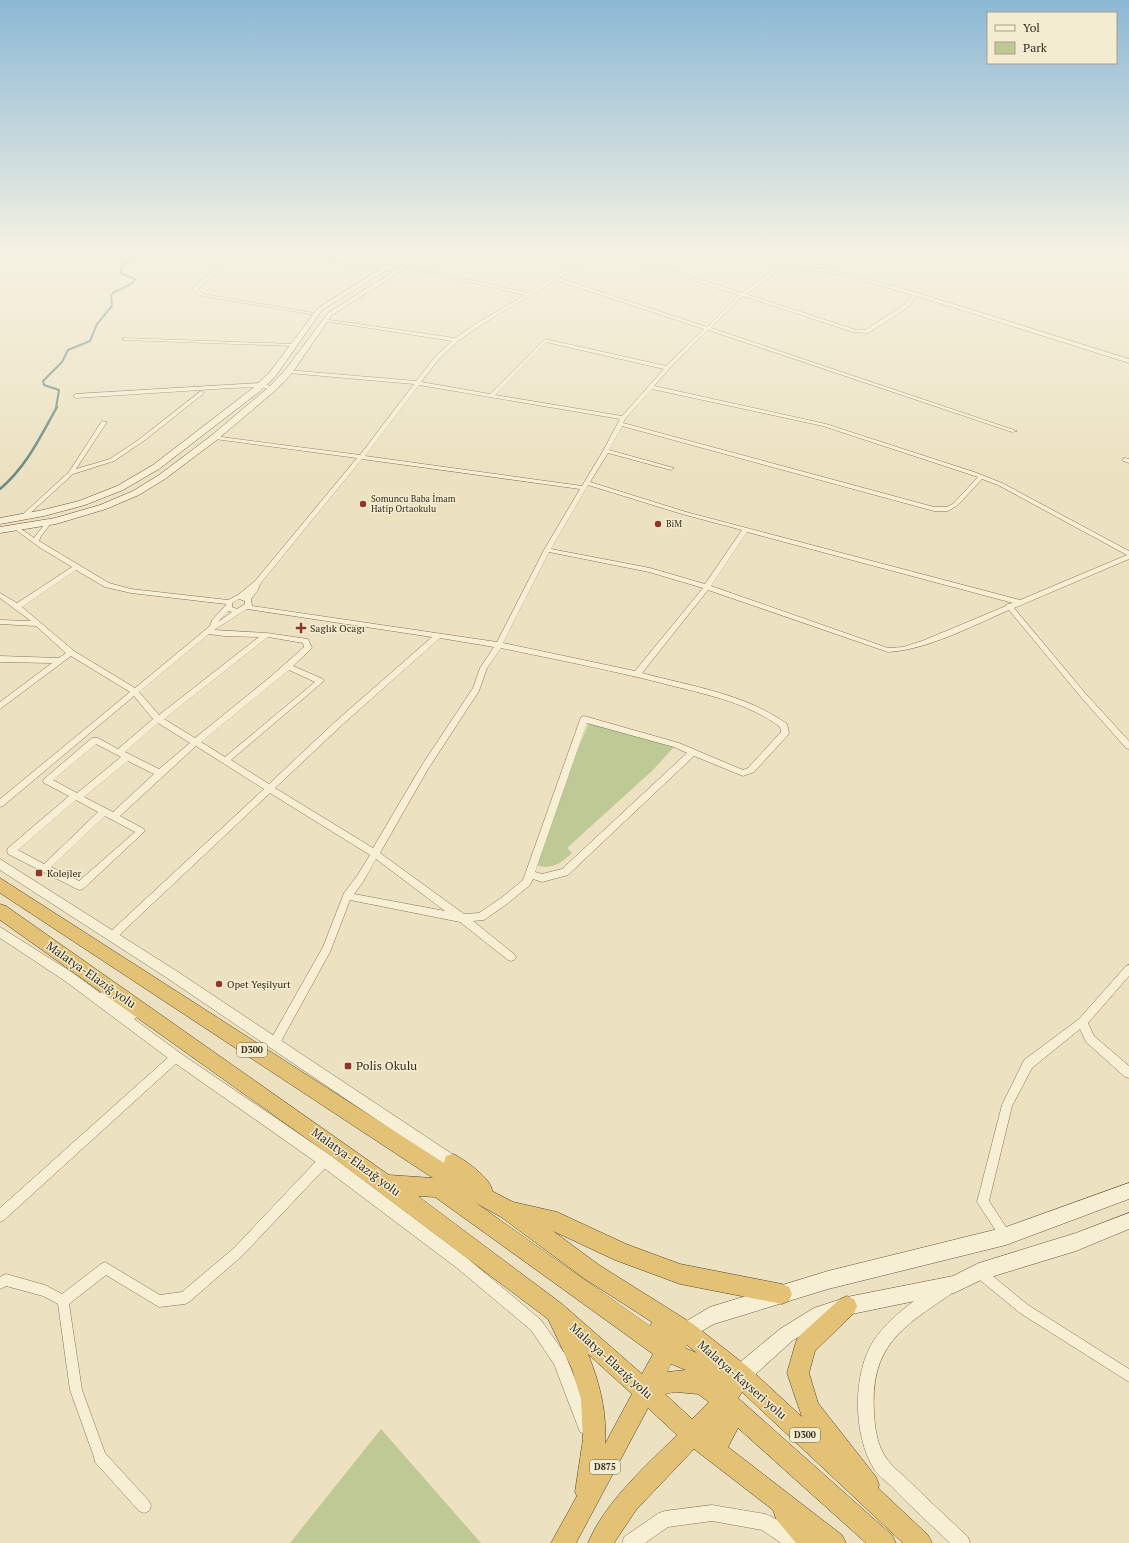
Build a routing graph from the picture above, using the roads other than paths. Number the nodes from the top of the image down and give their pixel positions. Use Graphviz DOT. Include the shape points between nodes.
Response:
graph roads {
  1 [pos="307,325"];
  2 [pos="321,325"];
  3 [pos="358,325"];
  4 [pos="479,325"];
  5 [pos="699,325"];
  6 [pos="711,325"];
  7 [pos="836,325"];
  8 [pos="877,325"];
  9 [pos="1015,325"];
  10 [pos="708,328"];
  11 [pos="125,339"];
  12 [pos="456,340"];
  13 [pos="293,345"];
  14 [pos="1129,361"];
  15 [pos="667,368"];
  16 [pos="289,371"];
  17 [pos="418,382"];
  18 [pos="261,385"];
  19 [pos="652,387"];
  20 [pos="273,388"];
  21 [pos="201,393"];
  22 [pos="76,396"];
  23 [pos="491,396"];
  24 [pos="622,421"];
  25 [pos="104,422"];
  26 [pos="1014,431"];
  27 [pos="215,437"];
  28 [pos="606,451"];
  29 [pos="361,456"];
  30 [pos="671,468"];
  31 [pos="71,473"];
  32 [pos="981,477"];
  33 [pos="585,485"];
  34 [pos="23,517"];
  35 [pos="0,521"];
  36 [pos="49,522"];
  37 [pos="15,527"];
  38 [pos="0,530"];
  39 [pos="745,530"];
  40 [pos="35,542"];
  41 [pos="547,550"];
  42 [pos="1129,554"];
  43 [pos="1129,557"];
  44 [pos="76,567"];
  45 [pos="257,583"];
  46 [pos="707,587"];
  47 [pos="0,595"];
  48 [pos="240,597"];
  49 [pos="248,599"];
  50 [pos="1018,602"];
  51 [pos="228,604"];
  52 [pos="18,606"];
  53 [pos="1009,606"];
  54 [pos="247,607"];
  55 [pos="240,610"];
  56 [pos="0,622"];
  57 [pos="36,624"];
  58 [pos="210,629"];
  59 [pos="266,635"];
  60 [pos="438,636"];
  61 [pos="498,645"];
  62 [pos="71,653"];
  63 [pos="0,659"];
  64 [pos="58,661"];
  65 [pos="289,667"];
  66 [pos="637,674"];
  67 [pos="134,691"];
  68 [pos="0,706"];
  69 [pos="158,719"];
  70 [pos="1129,733"];
  71 [pos="1120,737"];
  72 [pos="194,742"];
  73 [pos="1129,746"];
  74 [pos="693,752"];
  75 [pos="123,755"];
  76 [pos="225,761"];
  77 [pos="160,773"];
  78 [pos="270,789"];
  79 [pos="77,797"];
  80 [pos="0,804"];
  81 [pos="104,811"];
  82 [pos="114,816"];
  83 [pos="374,853"];
  84 [pos="0,864"];
  85 [pos="46,868"];
  86 [pos="527,882"];
  87 [pos="0,885"];
  88 [pos="347,896"];
  89 [pos="0,911"];
  90 [pos="462,918"];
  91 [pos="0,932"];
  92 [pos="113,935"];
  93 [pos="511,957"];
  94 [pos="1129,969"];
  95 [pos="69,977"];
  96 [pos="1082,1022"];
  97 [pos="275,1042"];
  98 [pos="176,1057"];
  99 [pos="1129,1073"];
  100 [pos="238,1078"];
  101 [pos="324,1160"];
  102 [pos="453,1164"];
  103 [pos="386,1184"];
  104 [pos="1129,1191"];
  105 [pos="508,1210"];
  106 [pos="0,1216"];
  107 [pos="1129,1221"];
  108 [pos="1006,1236"];
  109 [pos="979,1272"];
  110 [pos="0,1283"];
  111 [pos="954,1284"];
  112 [pos="782,1294"];
  113 [pos="63,1301"];
  114 [pos="847,1306"];
  115 [pos="555,1311"];
  116 [pos="665,1318"];
  117 [pos="686,1332"];
  118 [pos="660,1346"];
  119 [pos="740,1375"];
  120 [pos="1129,1376"];
  121 [pos="646,1390"];
  122 [pos="730,1405"];
  123 [pos="694,1435"];
  124 [pos="595,1450"];
  125 [pos="714,1451"];
  126 [pos="770,1494"];
  127 [pos="585,1505"];
  128 [pos="144,1506"];
  129 [pos="892,1517"];
  130 [pos="563,1543"];
  131 [pos="600,1543"];
  132 [pos="630,1543"];
  133 [pos="796,1543"];
  134 [pos="811,1543"];
  135 [pos="834,1543"];
  136 [pos="884,1543"];
  137 [pos="920,1543"];
  138 [pos="962,1543"];
  1 -- 13 [label="main road"];
  2 -- 16 [label="main road"];
  3 -- 12 [label="street"];
  4 -- 12 [label="street"];
  5 -- 10 [label="street"];
  6 -- 10 [label="street"];
  7 -- 8 [label="street" via="866,332"];
  9 -- 14 [label="street"];
  10 -- 15 [label="street"];
  10 -- 26 [label="street"];
  11 -- 13 [label="street"];
  12 -- 17 [label="street" via="437,358"];
  13 -- 18 [label="main road" via="272,375"];
  15 -- 19 [label="street"];
  15 -- 23 [label="street" via="545,340"];
  16 -- 17 [label="street"];
  16 -- 20 [label="main road"];
  17 -- 23 [label="street"];
  17 -- 29 [label="street"];
  18 -- 20 [label="street"];
  18 -- 22 [label="street"];
  18 -- 34 [label="main road" via="140,478 82,503"];
  19 -- 24 [label="street"];
  19 -- 32 [label="street" via="824,425"];
  20 -- 27 [label="main road"];
  21 -- 31 [label="street" via="112,460"];
  23 -- 24 [label="street"];
  24 -- 28 [label="street"];
  24 -- 32 [label="street" via="934,509 948,509 956,504"];
  25 -- 31 [label="street"];
  27 -- 29 [label="street"];
  27 -- 36 [label="main road" via="136,493 103,507"];
  28 -- 30 [label="street"];
  28 -- 33 [label="street"];
  29 -- 33 [label="street"];
  29 -- 45 [label="street"];
  31 -- 34 [label="street"];
  32 -- 42 [label="street" via="1000,484"];
  33 -- 39 [label="street"];
  33 -- 41 [label="street"];
  34 -- 35 [label="main road"];
  36 -- 37 [label="main road"];
  36 -- 40 [label="street"];
  37 -- 38 [label="main road"];
  37 -- 40 [label="street"];
  39 -- 46 [label="street"];
  39 -- 50 [label="street"];
  40 -- 44 [label="street"];
  41 -- 46 [label="street" via="650,570"];
  41 -- 61 [label="street"];
  43 -- 50 [label="street"];
  44 -- 51 [label="street" via="108,585 131,591"];
  44 -- 52 [label="street"];
  45 -- 48 [label="street"];
  45 -- 49 [label="street"];
  46 -- 53 [label="street" via="888,650 924,643"];
  46 -- 66 [label="street"];
  47 -- 52 [label="street"];
  48 -- 49 [label="street"];
  48 -- 51 [label="street"];
  49 -- 54 [label="street" via="250,602"];
  50 -- 53 [label="street"];
  51 -- 55 [label="street" via="231,610"];
  51 -- 58 [label="street"];
  52 -- 57 [label="street"];
  53 -- 71 [label="street"];
  54 -- 55 [label="street"];
  54 -- 60 [label="street"];
  55 -- 58 [label="street"];
  56 -- 57 [label="street"];
  57 -- 62 [label="street"];
  58 -- 59 [label="street" via="216,634"];
  58 -- 67 [label="street"];
  59 -- 65 [label="street" via="306,641 308,648"];
  59 -- 69 [label="street"];
  60 -- 61 [label="street"];
  60 -- 78 [label="street" via="338,723"];
  61 -- 66 [label="street"];
  61 -- 83 [label="street" via="484,668 476,689 425,767"];
  62 -- 64 [label="street"];
  62 -- 67 [label="street"];
  63 -- 64 [label="street"];
  64 -- 68 [label="street"];
  65 -- 72 [label="street"];
  65 -- 76 [label="street" via="320,681"];
  66 -- 74 [label="street" via="737,702 770,716 784,726 785,733 775,745 751,770 743,773"];
  67 -- 69 [label="street"];
  67 -- 80 [label="street"];
  69 -- 72 [label="street"];
  69 -- 75 [label="street"];
  70 -- 71 [label="street"];
  71 -- 73 [label="street"];
  72 -- 76 [label="street"];
  72 -- 77 [label="street"];
  74 -- 86 [label="street" via="565,872 542,878 530,875"];
  74 -- 86 [label="street" via="584,719"];
  75 -- 77 [label="street"];
  75 -- 79 [label="street"];
  75 -- 79 [label="street" via="95,740 47,781"];
  76 -- 78 [label="street"];
  77 -- 82 [label="street"];
  78 -- 83 [label="street"];
  78 -- 92 [label="street"];
  79 -- 81 [label="street"];
  79 -- 85 [label="street" via="11,851"];
  81 -- 82 [label="street"];
  81 -- 85 [label="street"];
  82 -- 85 [label="street" via="141,831 80,886"];
  83 -- 88 [label="street"];
  83 -- 90 [label="street"];
  84 -- 92 [label="street"];
  86 -- 90 [label="street" via="481,917"];
  87 -- 105 [label="highway, D300" via="452,1178"];
  88 -- 90 [label="street"];
  88 -- 97 [label="street" via="327,949"];
  89 -- 100 [label="highway, Malatya-Elazığ yolu"];
  90 -- 93 [label="street"];
  91 -- 95 [label="street"];
  92 -- 97 [label="street"];
  94 -- 96 [label="street"];
  95 -- 98 [label="street"];
  95 -- 100 [label="street" via="156,1026"];
  96 -- 99 [label="street" via="1090,1039"];
  96 -- 108 [label="street" via="1028,1064 1007,1105 983,1202"];
  97 -- 102 [label="street"];
  98 -- 101 [label="street"];
  98 -- 106 [label="street"];
  100 -- 103 [label="highway, Malatya-Elazığ yolu"];
  101 -- 113 [label="street" via="238,1252 185,1298 158,1301 105,1268"];
  101 -- 124 [label="street" via="462,1263 536,1325 560,1359"];
  102 -- 105 [label="highway"];
  103 -- 115 [label="highway, Malatya-Elazığ yolu"];
  103 -- 118 [label="highway" via="438,1188"];
  104 -- 108 [label="main road"];
  105 -- 112 [label="highway" via="557,1222 622,1253 680,1274"];
  105 -- 116 [label="highway, D300" via="592,1272"];
  107 -- 109 [label="main road" via="1076,1242"];
  108 -- 112 [label="main road" via="828,1280"];
  109 -- 111 [label="main road"];
  109 -- 120 [label="street" via="1024,1309"];
  110 -- 113 [label="street" via="6,1280 45,1291"];
  111 -- 114 [label="main road"];
  111 -- 138 [label="street" via="901,1320 887,1334 872,1356 866,1386 866,1418 870,1440 880,1463"];
  112 -- 117 [label="main road" via="710,1316"];
  113 -- 128 [label="street" via="76,1390 100,1457"];
  114 -- 119 [label="main road" via="814,1317 786,1335"];
  114 -- 129 [label="highway" via="806,1344 798,1373 809,1409"];
  115 -- 121 [label="highway, Malatya-Elazığ yolu"];
  115 -- 124 [label="highway" via="590,1386"];
  116 -- 117 [label="highway, D300"];
  116 -- 118 [label="highway"];
  117 -- 118 [label="highway"];
  117 -- 119 [label="highway, Malatya-Kayseri yolu / D300"];
  118 -- 119 [label="highway" via="705,1368"];
  118 -- 121 [label="highway"];
  119 -- 122 [label="highway"];
  119 -- 129 [label="highway, Malatya-Kayseri yolu / D300"];
  121 -- 122 [label="highway" via="675,1380 691,1380 707,1386"];
  121 -- 123 [label="highway, Malatya-Elazığ yolu"];
  121 -- 127 [label="highway, D875"];
  122 -- 123 [label="highway"];
  122 -- 125 [label="highway"];
  122 -- 136 [label="highway"];
  123 -- 125 [label="highway, Malatya-Elazığ yolu"];
  123 -- 131 [label="highway" via="628,1502"];
  124 -- 127 [label="highway"];
  125 -- 126 [label="highway, Malatya-Elazığ yolu"];
  126 -- 134 [label="highway"];
  126 -- 135 [label="highway"];
  127 -- 130 [label="highway, D875"];
  129 -- 137 [label="highway, Malatya-Kayseri yolu / D300"];
  132 -- 133 [label="street" via="665,1519 712,1513 765,1522"];
}
